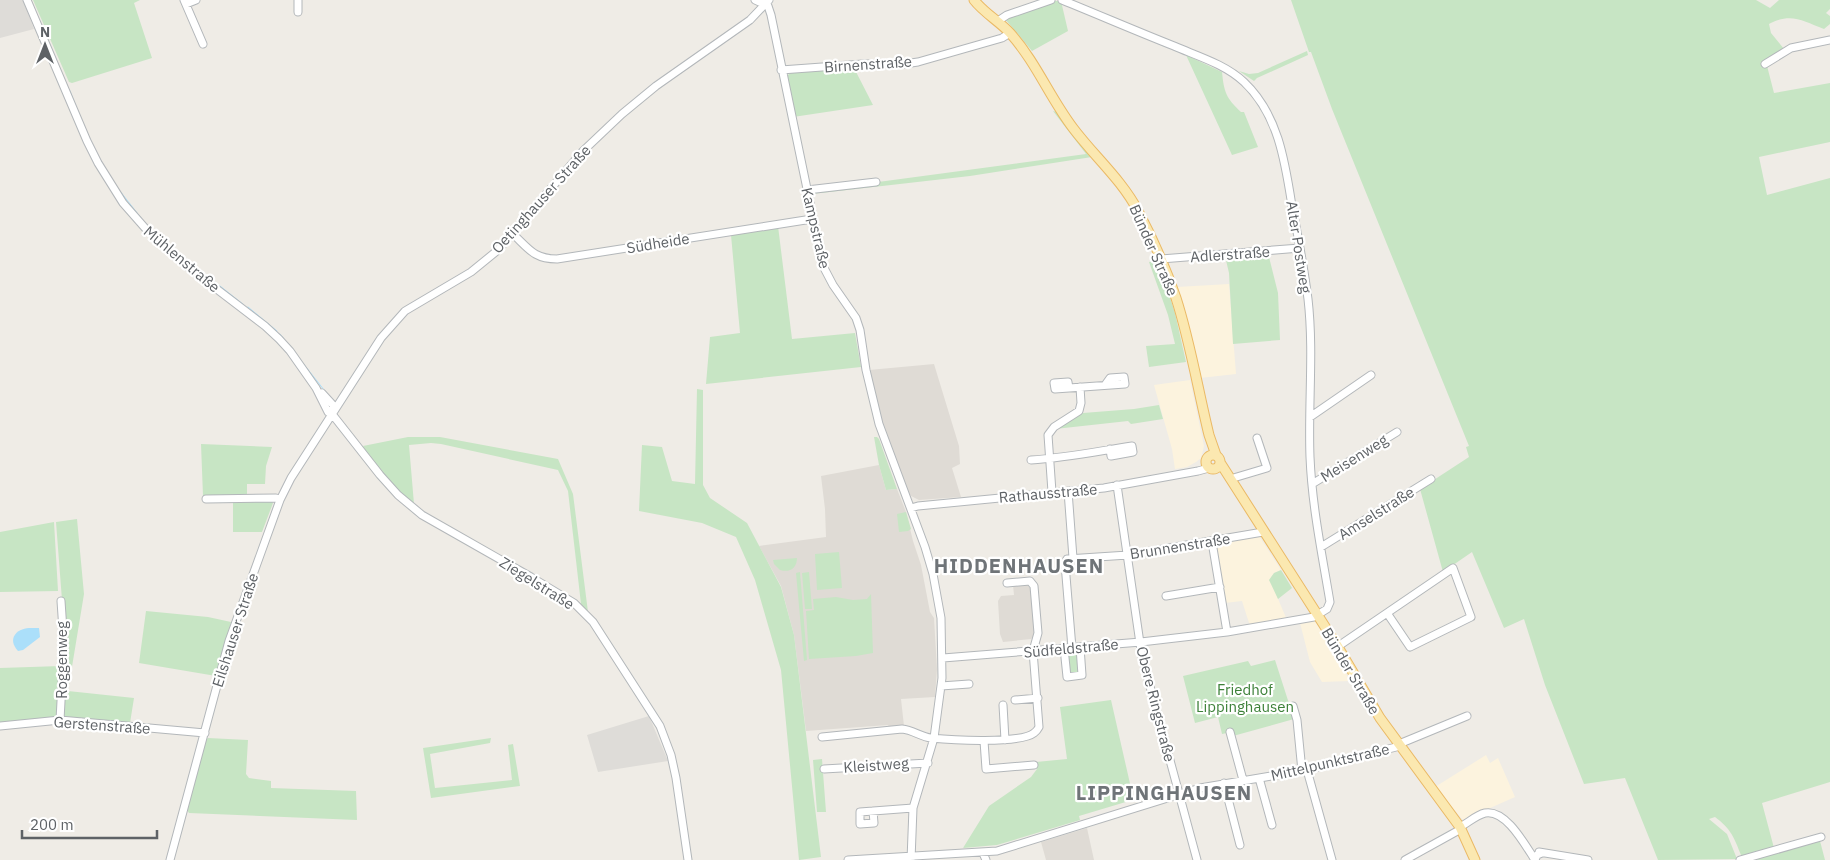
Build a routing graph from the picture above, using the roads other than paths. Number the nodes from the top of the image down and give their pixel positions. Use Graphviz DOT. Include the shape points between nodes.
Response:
graph roads {
  1 [pos="28,0"];
  2 [pos="196,0"];
  3 [pos="298,0"];
  4 [pos="754,0"];
  5 [pos="976,0"];
  6 [pos="1051,0"];
  7 [pos="1062,0"];
  8 [pos="185,2"];
  9 [pos="768,2"];
  10 [pos="760,10"];
  11 [pos="298,12"];
  12 [pos="996,19"];
  13 [pos="772,23"];
  14 [pos="1010,33"];
  15 [pos="1830,40"];
  16 [pos="203,44"];
  17 [pos="1765,64"];
  18 [pos="781,70"];
  19 [pos="876,182"];
  20 [pos="806,190"];
  21 [pos="812,219"];
  22 [pos="513,234"];
  23 [pos="1300,248"];
  24 [pos="1161,259"];
  25 [pos="1370,375"];
  26 [pos="1105,385"];
  27 [pos="1080,387"];
  28 [pos="1069,388"];
  29 [pos="332,414"];
  30 [pos="1310,417"];
  31 [pos="1397,432"];
  32 [pos="1258,438"];
  33 [pos="1110,449"];
  34 [pos="1050,459"];
  35 [pos="1031,460"];
  36 [pos="1213,462"];
  37 [pos="1230,479"];
  38 [pos="1431,479"];
  39 [pos="1312,484"];
  40 [pos="1117,486"];
  41 [pos="1068,491"];
  42 [pos="1052,492"];
  43 [pos="206,499"];
  44 [pos="280,500"];
  45 [pos="911,508"];
  46 [pos="1263,532"];
  47 [pos="1212,542"];
  48 [pos="1321,547"];
  49 [pos="1128,555"];
  50 [pos="1073,558"];
  51 [pos="1007,583"];
  52 [pos="1220,587"];
  53 [pos="1166,596"];
  54 [pos="60,601"];
  55 [pos="1387,613"];
  56 [pos="1317,616"];
  57 [pos="1228,632"];
  58 [pos="1141,642"];
  59 [pos="1338,647"];
  60 [pos="1072,648"];
  61 [pos="1033,651"];
  62 [pos="943,658"];
  63 [pos="969,684"];
  64 [pos="942,686"];
  65 [pos="1038,698"];
  66 [pos="1015,700"];
  67 [pos="1003,705"];
  68 [pos="1293,706"];
  69 [pos="1467,716"];
  70 [pos="60,720"];
  71 [pos="0,726"];
  72 [pos="1230,732"];
  73 [pos="204,733"];
  74 [pos="822,737"];
  75 [pos="934,738"];
  76 [pos="1005,740"];
  77 [pos="984,741"];
  78 [pos="1399,745"];
  79 [pos="928,763"];
  80 [pos="1034,765"];
  81 [pos="824,769"];
  82 [pos="1305,770"];
  83 [pos="1260,778"];
  84 [pos="1243,780"];
  85 [pos="1224,783"];
  86 [pos="1178,794"];
  87 [pos="913,808"];
  88 [pos="873,811"];
  89 [pos="1272,825"];
  90 [pos="1461,828"];
  91 [pos="1821,837"];
  92 [pos="1240,845"];
  93 [pos="1526,848"];
  94 [pos="982,852"];
  95 [pos="1542,853"];
  96 [pos="910,858"];
  97 [pos="170,860"];
  98 [pos="688,860"];
  99 [pos="848,860"];
  100 [pos="986,860"];
  101 [pos="1196,860"];
  102 [pos="1332,860"];
  103 [pos="1404,860"];
  104 [pos="1475,860"];
  105 [pos="1535,860"];
  106 [pos="1588,860"];
  107 [pos="1740,860"];
  1 -- 29 [label="street, Mühlenstraße" via="87,141 123,203 175,256 279,339"];
  2 -- 8 [label="street"];
  3 -- 11 [label="street"];
  4 -- 9 [label="street"];
  4 -- 10 [label="street"];
  5 -- 12 [label="main road, Bünder Straße"];
  6 -- 12 [label="street"];
  7 -- 23 [label="street, Alter Postweg" via="1204,58 1245,83 1264,108 1279,140"];
  8 -- 16 [label="street"];
  9 -- 10 [label="street, Oetinghauser Straße"];
  9 -- 13 [label="street, Kampstraße"];
  10 -- 13 [label="street"];
  10 -- 22 [label="street, Oetinghauser Straße" via="622,114 584,151"];
  12 -- 14 [label="main road, Bünder Straße"];
  13 -- 18 [label="street, Kampstraße"];
  14 -- 18 [label="street, Birnenstraße" via="911,63"];
  14 -- 24 [label="main road, Bünder Straße" via="1073,128 1129,196"];
  15 -- 17 [label="street" via="1790,48"];
  18 -- 20 [label="street, Kampstraße"];
  19 -- 20 [label="street"];
  20 -- 21 [label="street, Kampstraße"];
  21 -- 22 [label="street, Südheide" via="557,259 536,256"];
  21 -- 45 [label="street, Kampstraße" via="826,274 856,318 879,424"];
  22 -- 29 [label="street, Oetinghauser Straße" via="471,272 405,311 381,338"];
  23 -- 24 [label="street, Adlerstraße"];
  23 -- 30 [label="street, Alter Postweg" via="1308,299"];
  24 -- 36 [label="main road, Bünder Straße" via="1182,320"];
  25 -- 30 [label="street"];
  26 -- 27 [label="street"];
  27 -- 28 [label="street"];
  27 -- 34 [label="street" via="1079,411 1049,431"];
  29 -- 44 [label="street, Eilshauser Straße"];
  29 -- 98 [label="street, Ziegelstraße" via="380,475 422,515 574,603 593,622 660,726 676,778"];
  30 -- 39 [label="street, Alter Postweg"];
  31 -- 39 [label="street, Meisenweg"];
  32 -- 37 [label="street" via="1267,468"];
  33 -- 34 [label="street"];
  34 -- 35 [label="street"];
  34 -- 42 [label="street"];
  36 -- 37 [label="main road, Bünder Straße"];
  36 -- 40 [label="street, Rathausstraße" via="1186,473"];
  37 -- 46 [label="main road, Bünder Straße"];
  38 -- 48 [label="street, Amselstraße"];
  39 -- 48 [label="street, Alter Postweg"];
  40 -- 41 [label="street, Rathausstraße"];
  40 -- 49 [label="street, Obere Ringstraße"];
  41 -- 42 [label="street, Rathausstraße"];
  41 -- 50 [label="street"];
  42 -- 45 [label="street, Rathausstraße"];
  43 -- 44 [label="street"];
  44 -- 73 [label="street, Eilshauser Straße" via="232,633"];
  45 -- 62 [label="street, Kampstraße" via="933,574 941,618"];
  46 -- 47 [label="street, Brunnenstraße"];
  46 -- 56 [label="main road, Bünder Straße"];
  47 -- 49 [label="street, Brunnenstraße"];
  47 -- 52 [label="street"];
  48 -- 56 [label="street, Alter Postweg" via="1330,602 1327,609"];
  49 -- 50 [label="street, Brunnenstraße"];
  49 -- 58 [label="street, Obere Ringstraße"];
  50 -- 60 [label="street" via="1067,559 1065,564"];
  51 -- 61 [label="street" via="1030,581 1034,586 1038,633"];
  52 -- 53 [label="street"];
  52 -- 57 [label="street"];
  54 -- 70 [label="street, Roggenweg" via="64,645"];
  55 -- 55 [label="street" via="1410,647 1471,617 1453,568"];
  55 -- 59 [label="street"];
  56 -- 57 [label="street, Südfeldstraße"];
  56 -- 59 [label="main road, Bünder Straße"];
  57 -- 58 [label="street, Südfeldstraße"];
  58 -- 60 [label="street, Südfeldstraße"];
  58 -- 86 [label="street, Obere Ringstraße" via="1142,657"];
  59 -- 78 [label="main road, Bünder Straße"];
  60 -- 61 [label="street, Südfeldstraße"];
  61 -- 62 [label="street, Südfeldstraße"];
  61 -- 65 [label="street"];
  62 -- 64 [label="street, Kampstraße"];
  63 -- 64 [label="street"];
  64 -- 75 [label="street, Kampstraße"];
  65 -- 66 [label="street"];
  65 -- 76 [label="street" via="1039,727 1034,733"];
  67 -- 76 [label="street"];
  68 -- 82 [label="street"];
  69 -- 78 [label="street, Mittelpunktstraße"];
  70 -- 71 [label="street, Gerstenstraße"];
  70 -- 73 [label="street, Gerstenstraße"];
  72 -- 84 [label="street"];
  73 -- 97 [label="street, Eilshauser Straße"];
  74 -- 75 [label="street" via="902,729"];
  75 -- 77 [label="street"];
  75 -- 79 [label="street, Kampstraße"];
  76 -- 77 [label="street"];
  77 -- 80 [label="street" via="986,769"];
  78 -- 82 [label="street, Mittelpunktstraße"];
  78 -- 90 [label="main road, Bünder Straße"];
  79 -- 81 [label="street, Kleistweg"];
  79 -- 87 [label="street, Kampstraße"];
  82 -- 83 [label="street, Mittelpunktstraße"];
  82 -- 102 [label="street"];
  83 -- 84 [label="street, Mittelpunktstraße"];
  83 -- 89 [label="street, Mittelpunktstraße"];
  84 -- 85 [label="street, Mittelpunktstraße"];
  85 -- 86 [label="street, Mittelpunktstraße"];
  85 -- 92 [label="street"];
  86 -- 94 [label="street, Mittelpunktstraße" via="1005,849"];
  86 -- 101 [label="street, Obere Ringstraße"];
  87 -- 88 [label="street"];
  87 -- 96 [label="street, Kampstraße"];
  90 -- 93 [label="street" via="1482,814 1492,814 1508,823"];
  90 -- 103 [label="street"];
  90 -- 104 [label="main road, Bünder Straße"];
  91 -- 107 [label="street"];
  93 -- 95 [label="street"];
  93 -- 105 [label="street"];
  94 -- 96 [label="street, Mittelpunktstraße"];
  94 -- 100 [label="street"];
  95 -- 105 [label="street"];
  95 -- 106 [label="street"];
  96 -- 99 [label="street, Mittelpunktstraße"];
}
